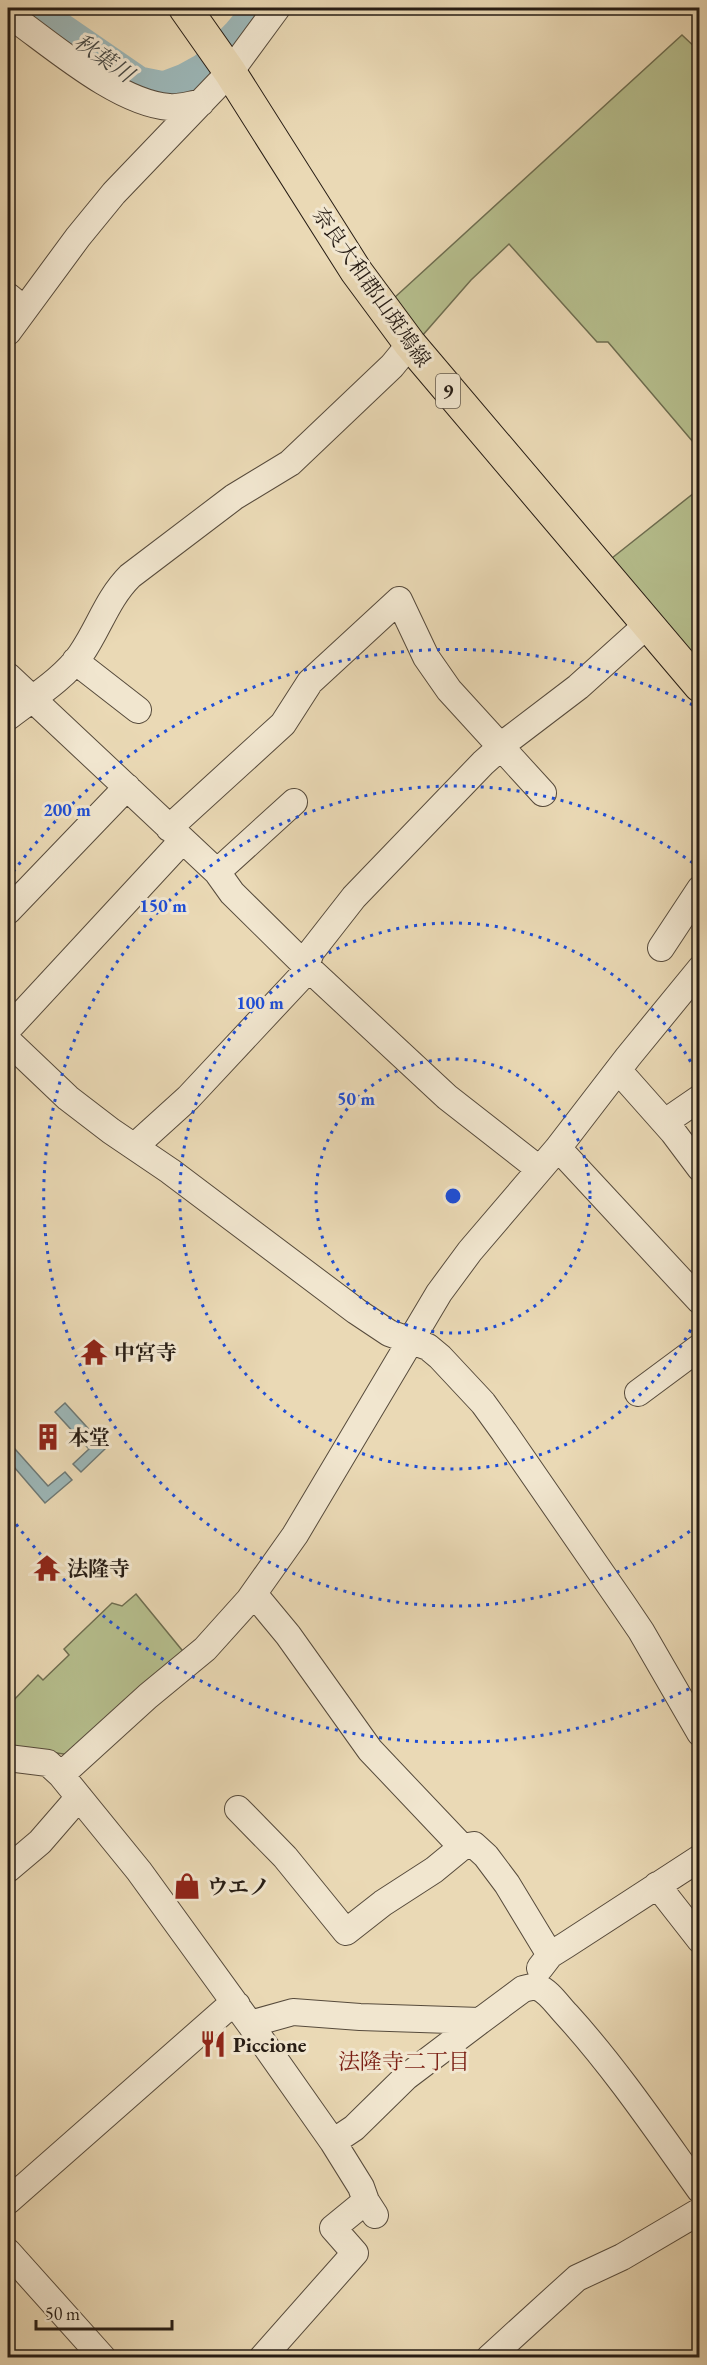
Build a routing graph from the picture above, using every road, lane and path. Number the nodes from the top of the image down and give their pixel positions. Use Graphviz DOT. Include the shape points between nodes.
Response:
graph roads {
  1 [pos="185,8"];
  2 [pos="277,8"];
  3 [pos="8,14"];
  4 [pos="230,72"];
  5 [pos="201,103"];
  6 [pos="16,303"];
  7 [pos="8,332"];
  8 [pos="410,344"];
  9 [pos="648,624"];
  10 [pos="75,661"];
  11 [pos="8,676"];
  12 [pos="699,686"];
  13 [pos="30,699"];
  14 [pos="138,710"];
  15 [pos="8,717"];
  16 [pos="501,747"];
  17 [pos="127,787"];
  18 [pos="543,793"];
  19 [pos="294,802"];
  20 [pos="176,835"];
  21 [pos="217,872"];
  22 [pos="699,889"];
  23 [pos="8,910"];
  24 [pos="661,948"];
  25 [pos="305,965"];
  26 [pos="699,969"];
  27 [pos="9,1043"];
  28 [pos="618,1070"];
  29 [pos="699,1098"];
  30 [pos="664,1122"];
  31 [pos="135,1146"];
  32 [pos="558,1148"];
  33 [pos="699,1168"];
  34 [pos="539,1169"];
  35 [pos="699,1301"];
  36 [pos="410,1340"];
  37 [pos="699,1347"];
  38 [pos="638,1393"];
  39 [pos="254,1594"];
  40 [pos="699,1733"];
  41 [pos="8,1758"];
  42 [pos="61,1776"];
  43 [pos="77,1800"];
  44 [pos="238,1809"];
  45 [pos="462,1847"];
  46 [pos="699,1858"];
  47 [pos="8,1869"];
  48 [pos="657,1885"];
  49 [pos="699,1941"];
  50 [pos="550,1955"];
  51 [pos="531,1986"];
  52 [pos="237,2011"];
  53 [pos="480,2021"];
  54 [pos="333,2142"];
  55 [pos="699,2190"];
  56 [pos="8,2201"];
  57 [pos="699,2211"];
  58 [pos="8,2252"];
  59 [pos="103,2358"];
  60 [pos="262,2358"];
  61 [pos="489,2358"];
  1 -- 4 [label="main road, 奈良大和郡山斑鳩線 / 9"];
  2 -- 4 [label="street"];
  3 -- 5 [label="street" via="112,88 140,101 171,107"];
  4 -- 5 [label="street"];
  4 -- 8 [label="main road, 奈良大和郡山斑鳩線 / 9" via="356,271"];
  5 -- 6 [label="street"];
  6 -- 7 [label="street"];
  8 -- 9 [label="main road, 奈良大和郡山斑鳩線 / 9"];
  8 -- 10 [label="street" via="290,463 234,497 130,576 116,590"];
  9 -- 12 [label="main road, 奈良大和郡山斑鳩線 / 9"];
  9 -- 16 [label="street" via="578,687"];
  10 -- 13 [label="street"];
  10 -- 14 [label="street"];
  11 -- 13 [label="street"];
  13 -- 15 [label="street"];
  13 -- 17 [label="street"];
  16 -- 18 [label="street"];
  16 -- 20 [label="street" via="464,708 426,657 399,600 310,682 283,724"];
  16 -- 25 [label="street" via="354,897"];
  17 -- 20 [label="street"];
  17 -- 23 [label="street"];
  19 -- 21 [label="street"];
  20 -- 21 [label="street"];
  20 -- 27 [label="street"];
  21 -- 25 [label="street" via="232,893"];
  22 -- 24 [label="street"];
  25 -- 31 [label="street" via="302,976 224,1062"];
  25 -- 34 [label="street" via="447,1097"];
  26 -- 28 [label="street"];
  27 -- 31 [label="street" via="68,1098"];
  28 -- 30 [label="street"];
  28 -- 32 [label="street"];
  29 -- 30 [label="street"];
  30 -- 33 [label="street"];
  31 -- 36 [label="street" via="356,1311 389,1333"];
  32 -- 34 [label="street"];
  32 -- 35 [label="street"];
  34 -- 36 [label="street" via="464,1259"];
  36 -- 39 [label="street" via="295,1535"];
  36 -- 40 [label="street" via="440,1357 483,1403 641,1631"];
  37 -- 38 [label="street"];
  39 -- 42 [label="street" via="205,1649"];
  39 -- 45 [label="street" via="370,1750"];
  41 -- 42 [label="street" via="48,1763"];
  42 -- 43 [label="street"];
  43 -- 47 [label="street" via="40,1842"];
  43 -- 52 [label="street" via="158,1896"];
  44 -- 45 [label="street" via="285,1857 346,1932"];
  45 -- 50 [label="street" via="474,1845 486,1856"];
  46 -- 48 [label="street"];
  48 -- 49 [label="street"];
  48 -- 50 [label="street"];
  50 -- 51 [label="street"];
  51 -- 53 [label="street"];
  51 -- 55 [label="street" via="547,1993 584,2034"];
  52 -- 53 [label="street"];
  52 -- 54 [label="street"];
  52 -- 56 [label="street"];
  53 -- 54 [label="street" via="406,2077 354,2128"];
  54 -- 60 [label="street" via="370,2208 333,2228 355,2253"];
  57 -- 61 [label="street" via="622,2257 577,2278"];
  58 -- 59 [label="street"];
}
